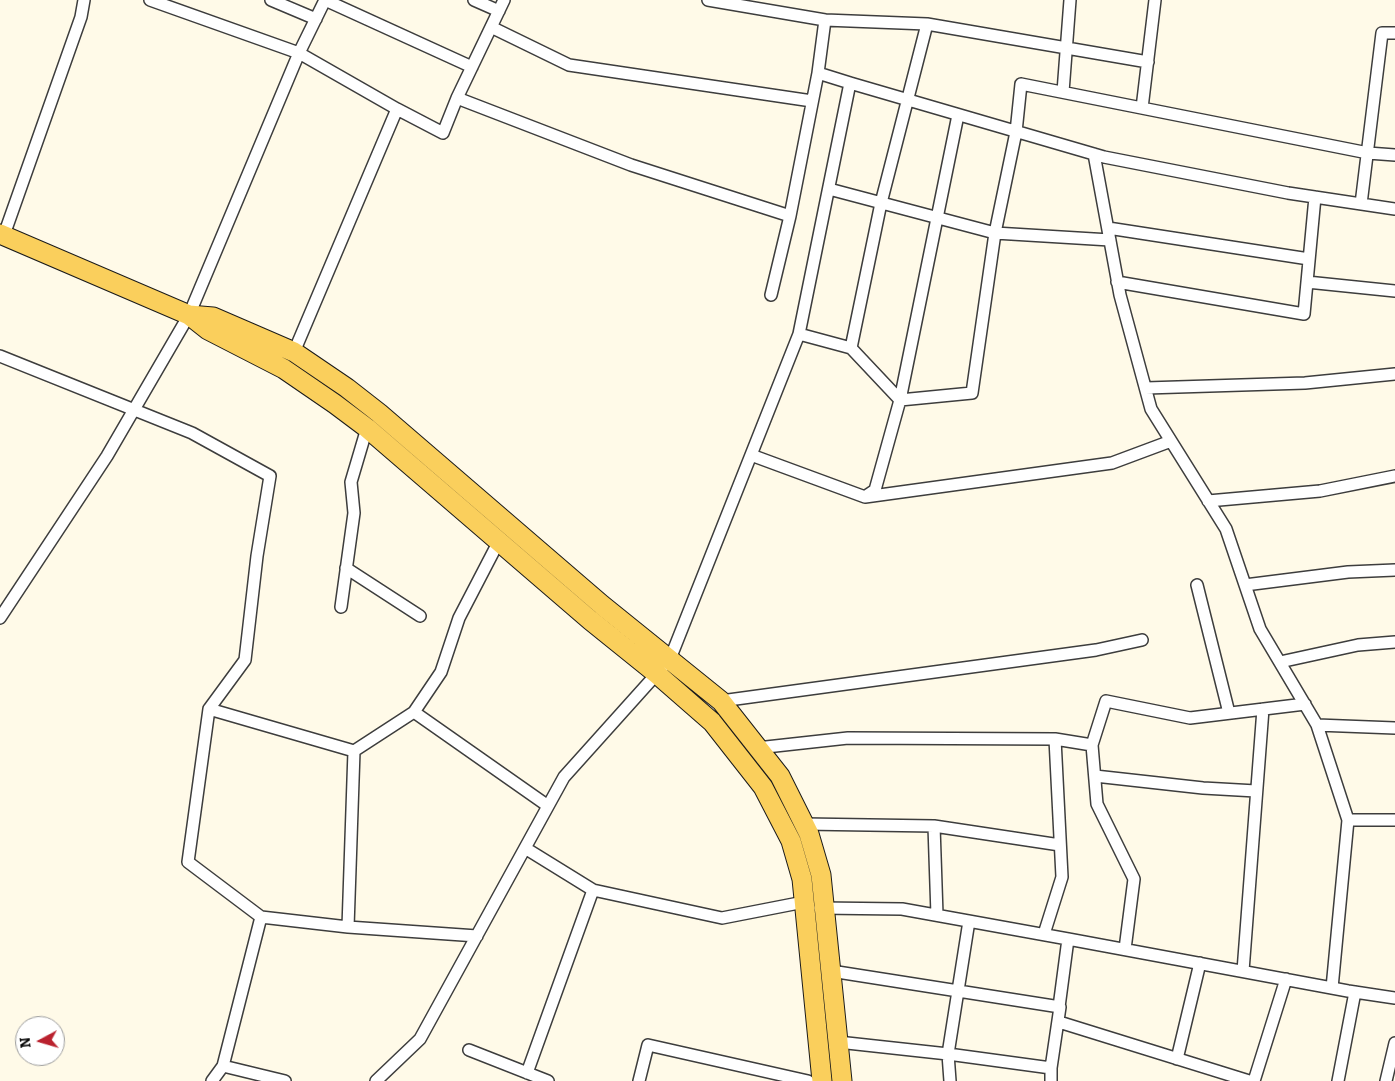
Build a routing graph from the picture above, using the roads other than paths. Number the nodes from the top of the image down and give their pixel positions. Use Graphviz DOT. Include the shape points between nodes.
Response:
graph roads {
  1 [pos="84,0"];
  2 [pos="150,0"];
  3 [pos="271,0"];
  4 [pos="325,0"];
  5 [pos="474,0"];
  6 [pos="504,0"];
  7 [pos="708,0"];
  8 [pos="1070,0"];
  9 [pos="1155,0"];
  10 [pos="770,5"];
  11 [pos="499,11"];
  12 [pos="316,19"];
  13 [pos="824,20"];
  14 [pos="927,24"];
  15 [pos="491,27"];
  16 [pos="1395,33"];
  17 [pos="1066,48"];
  18 [pos="299,53"];
  19 [pos="1148,62"];
  20 [pos="472,67"];
  21 [pos="818,72"];
  22 [pos="850,83"];
  23 [pos="1063,92"];
  24 [pos="457,98"];
  25 [pos="907,100"];
  26 [pos="812,101"];
  27 [pos="1142,108"];
  28 [pos="397,109"];
  29 [pos="958,115"];
  30 [pos="1016,132"];
  31 [pos="1368,153"];
  32 [pos="1094,154"];
  33 [pos="1395,155"];
  34 [pos="829,189"];
  35 [pos="1315,197"];
  36 [pos="881,203"];
  37 [pos="1361,204"];
  38 [pos="1395,209"];
  39 [pos="790,216"];
  40 [pos="938,218"];
  41 [pos="1108,228"];
  42 [pos="995,233"];
  43 [pos="2,234"];
  44 [pos="1110,240"];
  45 [pos="1309,259"];
  46 [pos="1117,282"];
  47 [pos="1307,282"];
  48 [pos="1395,291"];
  49 [pos="771,295"];
  50 [pos="189,315"];
  51 [pos="799,334"];
  52 [pos="851,348"];
  53 [pos="294,352"];
  54 [pos="0,356"];
  55 [pos="1395,374"];
  56 [pos="1146,388"];
  57 [pos="900,400"];
  58 [pos="134,409"];
  59 [pos="367,428"];
  60 [pos="1171,441"];
  61 [pos="751,455"];
  62 [pos="1395,476"];
  63 [pos="865,497"];
  64 [pos="1208,501"];
  65 [pos="499,542"];
  66 [pos="346,568"];
  67 [pos="1395,570"];
  68 [pos="1245,584"];
  69 [pos="1197,585"];
  70 [pos="602,605"];
  71 [pos="341,607"];
  72 [pos="420,616"];
  73 [pos="0,618"];
  74 [pos="590,620"];
  75 [pos="1142,640"];
  76 [pos="1395,642"];
  77 [pos="670,658"];
  78 [pos="1280,662"];
  79 [pos="658,674"];
  80 [pos="721,701"];
  81 [pos="1305,704"];
  82 [pos="209,709"];
  83 [pos="1262,709"];
  84 [pos="414,712"];
  85 [pos="1229,713"];
  86 [pos="1317,725"];
  87 [pos="1395,728"];
  88 [pos="1055,739"];
  89 [pos="1092,745"];
  90 [pos="758,748"];
  91 [pos="354,752"];
  92 [pos="1094,776"];
  93 [pos="1256,791"];
  94 [pos="548,806"];
  95 [pos="1348,820"];
  96 [pos="1395,820"];
  97 [pos="804,824"];
  98 [pos="934,826"];
  99 [pos="1060,845"];
  100 [pos="525,848"];
  101 [pos="593,890"];
  102 [pos="805,906"];
  103 [pos="825,907"];
  104 [pos="937,915"];
  105 [pos="261,917"];
  106 [pos="969,921"];
  107 [pos="348,927"];
  108 [pos="1044,934"];
  109 [pos="477,936"];
  110 [pos="1068,938"];
  111 [pos="1126,949"];
  112 [pos="1200,963"];
  113 [pos="831,971"];
  114 [pos="1243,971"];
  115 [pos="1286,979"];
  116 [pos="1332,988"];
  117 [pos="960,991"];
  118 [pos="1355,992"];
  119 [pos="1395,998"];
  120 [pos="1059,1007"];
  121 [pos="1059,1022"];
  122 [pos="838,1042"];
  123 [pos="1395,1043"];
  124 [pos="469,1050"];
  125 [pos="948,1054"];
  126 [pos="1177,1058"];
  127 [pos="223,1066"];
  128 [pos="1051,1068"];
  129 [pos="527,1073"];
  130 [pos="212,1081"];
  131 [pos="285,1081"];
  132 [pos="376,1081"];
  133 [pos="548,1081"];
  134 [pos="639,1081"];
  135 [pos="808,1081"];
  136 [pos="822,1081"];
  137 [pos="842,1081"];
  138 [pos="950,1081"];
  139 [pos="1051,1081"];
  140 [pos="1249,1081"];
  141 [pos="1254,1081"];
  142 [pos="1338,1081"];
  143 [pos="1386,1081"];
  1 -- 43 [label="street" via="81,17"];
  2 -- 18 [label="street"];
  3 -- 12 [label="street"];
  4 -- 12 [label="street"];
  4 -- 20 [label="street"];
  5 -- 11 [label="street"];
  6 -- 11 [label="street"];
  7 -- 10 [label="street"];
  8 -- 17 [label="street"];
  9 -- 19 [label="street"];
  10 -- 13 [label="street"];
  11 -- 15 [label="street"];
  12 -- 18 [label="street"];
  13 -- 14 [label="street"];
  13 -- 21 [label="street"];
  14 -- 17 [label="street"];
  14 -- 25 [label="street"];
  15 -- 20 [label="street"];
  15 -- 26 [label="street" via="569,65"];
  16 -- 31 [label="street" via="1382,33"];
  17 -- 19 [label="street"];
  17 -- 23 [label="street"];
  18 -- 28 [label="street"];
  18 -- 50 [label="street"];
  19 -- 27 [label="street"];
  20 -- 24 [label="street"];
  21 -- 22 [label="street"];
  21 -- 26 [label="street"];
  22 -- 25 [label="street"];
  22 -- 34 [label="street"];
  23 -- 27 [label="street"];
  23 -- 30 [label="street" via="1021,84"];
  24 -- 28 [label="street" via="443,133"];
  24 -- 39 [label="street" via="631,165"];
  25 -- 29 [label="street"];
  25 -- 36 [label="street"];
  26 -- 39 [label="street"];
  27 -- 31 [label="street"];
  28 -- 53 [label="street"];
  29 -- 30 [label="street"];
  29 -- 40 [label="street"];
  30 -- 32 [label="street"];
  30 -- 42 [label="street"];
  31 -- 33 [label="street"];
  31 -- 37 [label="street"];
  32 -- 35 [label="street"];
  32 -- 41 [label="street"];
  34 -- 36 [label="street"];
  34 -- 51 [label="street"];
  35 -- 37 [label="street"];
  35 -- 45 [label="street"];
  36 -- 40 [label="street"];
  36 -- 52 [label="street"];
  37 -- 38 [label="street"];
  39 -- 49 [label="street"];
  40 -- 42 [label="street"];
  40 -- 57 [label="street"];
  41 -- 44 [label="street"];
  41 -- 45 [label="street"];
  42 -- 44 [label="street"];
  42 -- 57 [label="street" via="972,393"];
  43 -- 50 [label="main road"];
  44 -- 46 [label="street"];
  45 -- 47 [label="street"];
  46 -- 47 [label="street" via="1304,314"];
  46 -- 56 [label="street"];
  47 -- 48 [label="street"];
  50 -- 53 [label="main road" via="213,317"];
  50 -- 58 [label="street"];
  50 -- 59 [label="main road" via="208,330 284,369"];
  51 -- 52 [label="street"];
  51 -- 61 [label="street"];
  52 -- 57 [label="street"];
  53 -- 70 [label="main road" via="379,413"];
  54 -- 58 [label="street"];
  55 -- 56 [label="street" via="1305,384"];
  56 -- 60 [label="street" via="1151,409"];
  57 -- 63 [label="street" via="875,490"];
  58 -- 73 [label="street" via="107,456"];
  58 -- 82 [label="street" via="192,433 270,476 244,660"];
  59 -- 65 [label="main road"];
  59 -- 66 [label="street" via="351,482 354,513"];
  60 -- 63 [label="street" via="1112,463"];
  60 -- 64 [label="street"];
  61 -- 63 [label="street"];
  61 -- 77 [label="street"];
  62 -- 64 [label="street" via="1320,491"];
  64 -- 68 [label="street" via="1226,530"];
  65 -- 74 [label="main road"];
  65 -- 84 [label="street" via="459,618 441,672"];
  66 -- 71 [label="street"];
  66 -- 72 [label="street"];
  67 -- 68 [label="street"];
  68 -- 78 [label="street" via="1260,628"];
  69 -- 85 [label="street"];
  70 -- 74 [label="main road"];
  70 -- 77 [label="main road"];
  74 -- 79 [label="main road"];
  75 -- 80 [label="street" via="1096,650"];
  76 -- 78 [label="street"];
  77 -- 79 [label="street"];
  77 -- 80 [label="main road"];
  78 -- 81 [label="street"];
  79 -- 94 [label="street" via="564,777"];
  79 -- 102 [label="main road" via="712,722 763,787 791,841 802,879"];
  80 -- 90 [label="main road"];
  81 -- 83 [label="street"];
  81 -- 86 [label="street"];
  82 -- 91 [label="street"];
  82 -- 105 [label="street" via="188,862"];
  83 -- 85 [label="street"];
  83 -- 93 [label="street"];
  84 -- 91 [label="street"];
  84 -- 94 [label="street"];
  85 -- 89 [label="street" via="1190,718 1106,701"];
  86 -- 87 [label="street"];
  86 -- 95 [label="street"];
  88 -- 89 [label="street"];
  88 -- 90 [label="street" via="848,738"];
  88 -- 99 [label="street"];
  89 -- 92 [label="street"];
  90 -- 97 [label="main road" via="780,776"];
  91 -- 107 [label="street"];
  92 -- 93 [label="street"];
  92 -- 111 [label="street" via="1096,804 1134,879"];
  93 -- 114 [label="street"];
  94 -- 100 [label="street"];
  95 -- 96 [label="street"];
  95 -- 116 [label="street"];
  97 -- 98 [label="street"];
  97 -- 103 [label="main road" via="821,875"];
  98 -- 99 [label="street"];
  98 -- 104 [label="street"];
  99 -- 108 [label="street" via="1062,877"];
  100 -- 101 [label="street"];
  100 -- 109 [label="street"];
  101 -- 102 [label="street" via="722,918"];
  101 -- 129 [label="street"];
  102 -- 103 [label="street"];
  102 -- 136 [label="main road"];
  103 -- 104 [label="street" via="902,909"];
  103 -- 113 [label="main road"];
  104 -- 106 [label="street"];
  105 -- 107 [label="street"];
  105 -- 127 [label="street"];
  106 -- 108 [label="street"];
  106 -- 117 [label="street"];
  107 -- 109 [label="street"];
  108 -- 110 [label="street"];
  109 -- 132 [label="street" via="420,1039"];
  110 -- 111 [label="street"];
  110 -- 120 [label="street"];
  111 -- 112 [label="street"];
  112 -- 114 [label="street"];
  112 -- 126 [label="street"];
  113 -- 117 [label="street"];
  113 -- 122 [label="main road"];
  114 -- 115 [label="street"];
  115 -- 116 [label="street"];
  115 -- 141 [label="street"];
  116 -- 118 [label="street"];
  117 -- 120 [label="street"];
  117 -- 125 [label="street"];
  118 -- 119 [label="street"];
  118 -- 142 [label="street"];
  120 -- 121 [label="street"];
  121 -- 126 [label="street"];
  121 -- 128 [label="street"];
  122 -- 125 [label="street"];
  122 -- 137 [label="main road"];
  123 -- 143 [label="street"];
  124 -- 129 [label="street"];
  125 -- 128 [label="street"];
  125 -- 138 [label="street"];
  126 -- 140 [label="street"];
  127 -- 130 [label="street"];
  127 -- 131 [label="street"];
  128 -- 139 [label="street"];
  129 -- 133 [label="street"];
  134 -- 135 [label="street" via="648,1045"];
}
